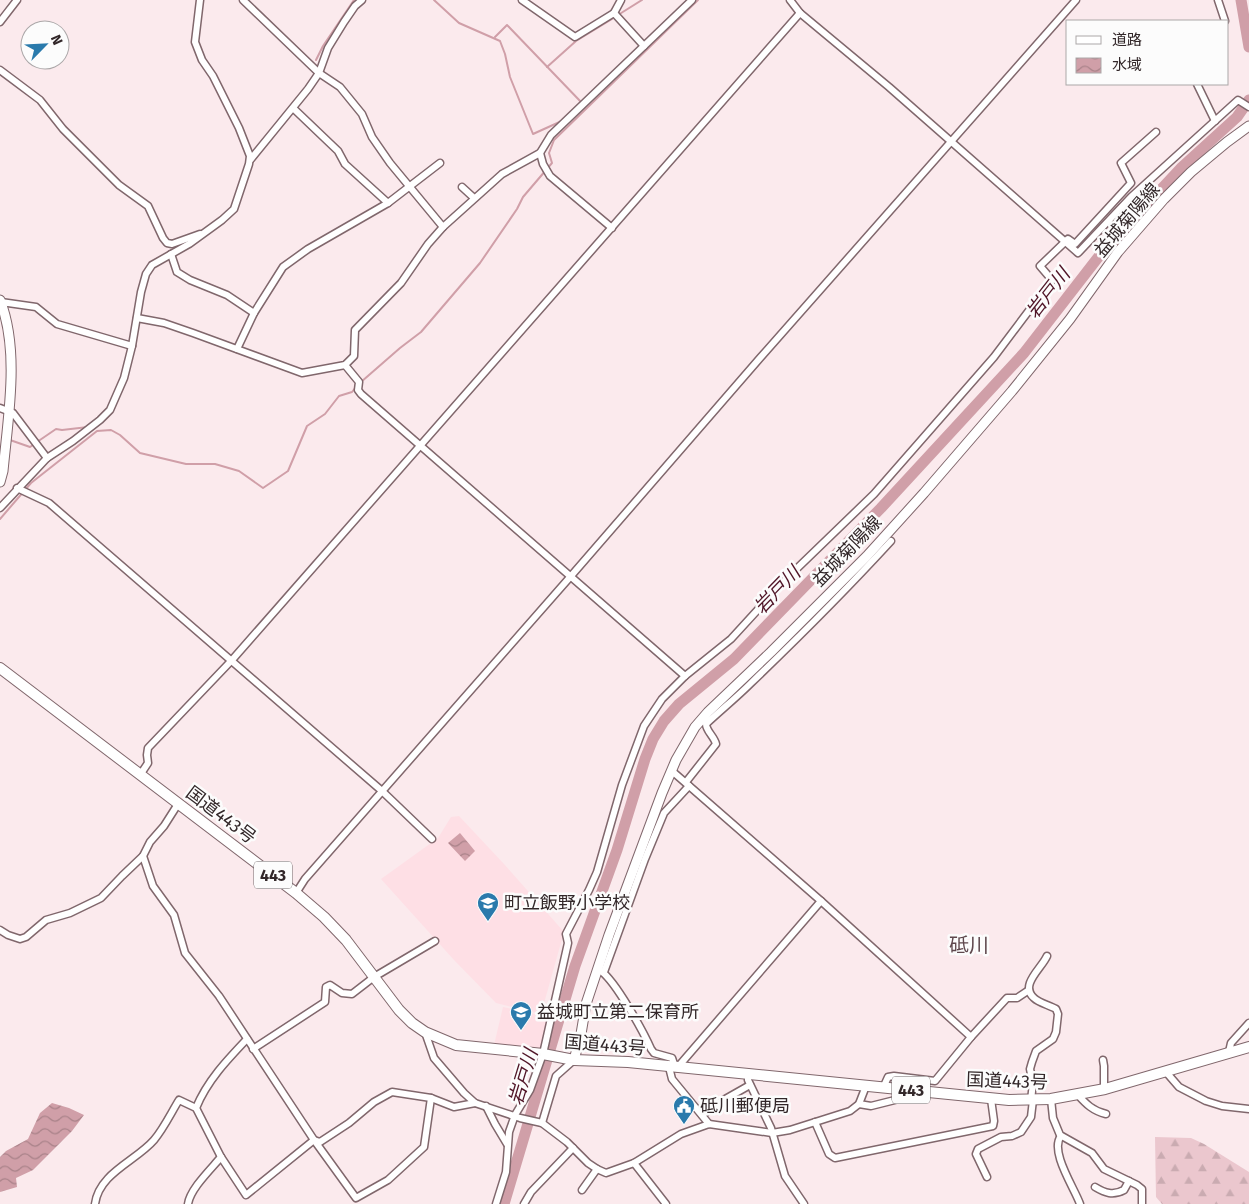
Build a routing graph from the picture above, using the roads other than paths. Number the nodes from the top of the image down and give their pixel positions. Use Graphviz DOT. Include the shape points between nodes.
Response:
graph roads {
  1 [pos="17,0"];
  2 [pos="200,0"];
  3 [pos="243,0"];
  4 [pos="362,0"];
  5 [pos="522,0"];
  6 [pos="621,0"];
  7 [pos="692,0"];
  8 [pos="790,0"];
  9 [pos="1076,0"];
  10 [pos="1218,0"];
  11 [pos="614,13"];
  12 [pos="800,13"];
  13 [pos="1226,20"];
  14 [pos="0,22"];
  15 [pos="644,46"];
  16 [pos="0,70"];
  17 [pos="319,73"];
  18 [pos="1197,85"];
  19 [pos="1249,106"];
  20 [pos="293,108"];
  21 [pos="1215,121"];
  22 [pos="1249,126"];
  23 [pos="1156,132"];
  24 [pos="951,143"];
  25 [pos="540,153"];
  26 [pos="440,163"];
  27 [pos="249,164"];
  28 [pos="410,187"];
  29 [pos="462,187"];
  30 [pos="474,198"];
  31 [pos="388,203"];
  32 [pos="443,228"];
  33 [pos="612,228"];
  34 [pos="207,231"];
  35 [pos="1065,241"];
  36 [pos="171,254"];
  37 [pos="0,303"];
  38 [pos="254,312"];
  39 [pos="138,318"];
  40 [pos="132,346"];
  41 [pos="237,349"];
  42 [pos="345,365"];
  43 [pos="4,410"];
  44 [pos="420,446"];
  45 [pos="47,458"];
  46 [pos="0,482"];
  47 [pos="22,490"];
  48 [pos="0,508"];
  49 [pos="891,541"];
  50 [pos="571,576"];
  51 [pos="232,660"];
  52 [pos="0,668"];
  53 [pos="684,676"];
  54 [pos="672,771"];
  55 [pos="140,775"];
  56 [pos="688,784"];
  57 [pos="382,791"];
  58 [pos="178,804"];
  59 [pos="432,839"];
  60 [pos="143,856"];
  61 [pos="296,893"];
  62 [pos="821,901"];
  63 [pos="0,930"];
  64 [pos="435,941"];
  65 [pos="1048,956"];
  66 [pos="601,970"];
  67 [pos="374,977"];
  68 [pos="1029,990"];
  69 [pos="1249,1022"];
  70 [pos="425,1032"];
  71 [pos="971,1037"];
  72 [pos="246,1039"];
  73 [pos="1249,1047"];
  74 [pos="253,1049"];
  75 [pos="1229,1052"];
  76 [pos="543,1054"];
  77 [pos="570,1059"];
  78 [pos="1102,1060"];
  79 [pos="674,1067"];
  80 [pos="1166,1072"];
  81 [pos="749,1080"];
  82 [pos="866,1086"];
  83 [pos="883,1088"];
  84 [pos="1104,1090"];
  85 [pos="914,1091"];
  86 [pos="1078,1095"];
  87 [pos="431,1098"];
  88 [pos="991,1099"];
  89 [pos="1051,1099"];
  90 [pos="1032,1100"];
  91 [pos="475,1103"];
  92 [pos="859,1104"];
  93 [pos="486,1106"];
  94 [pos="196,1108"];
  95 [pos="1249,1109"];
  96 [pos="1106,1114"];
  97 [pos="702,1115"];
  98 [pos="517,1117"];
  99 [pos="815,1122"];
  100 [pos="542,1123"];
  101 [pos="709,1124"];
  102 [pos="772,1133"];
  103 [pos="1061,1136"];
  104 [pos="314,1140"];
  105 [pos="508,1145"];
  106 [pos="574,1148"];
  107 [pos="221,1157"];
  108 [pos="634,1163"];
  109 [pos="597,1169"];
  110 [pos="987,1177"];
  111 [pos="1129,1181"];
  112 [pos="1095,1186"];
  113 [pos="582,1190"];
  114 [pos="95,1204"];
  115 [pos="188,1204"];
  116 [pos="496,1204"];
  117 [pos="524,1204"];
  118 [pos="666,1204"];
  119 [pos="804,1204"];
  120 [pos="1080,1204"];
  121 [pos="1142,1204"];
  1 -- 14 [label="street"];
  2 -- 27 [label="street" via="195,42 242,134 250,156"];
  3 -- 17 [label="street"];
  4 -- 17 [label="street" via="328,48"];
  5 -- 11 [label="street" via="575,37"];
  6 -- 11 [label="street"];
  7 -- 15 [label="street"];
  8 -- 12 [label="street"];
  9 -- 24 [label="street"];
  10 -- 13 [label="street"];
  11 -- 15 [label="street"];
  12 -- 24 [label="street" via="889,86"];
  12 -- 33 [label="street"];
  15 -- 25 [label="street" via="551,135"];
  16 -- 34 [label="street" via="40,100 63,129 119,185 148,206 167,243"];
  17 -- 20 [label="street"];
  17 -- 28 [label="street" via="340,87 362,114 372,137"];
  18 -- 21 [label="street"];
  19 -- 21 [label="street" via="1238,100"];
  20 -- 27 [label="street" via="251,157"];
  20 -- 31 [label="street" via="338,151 345,164"];
  21 -- 35 [label="street" via="1131,197 1078,254"];
  22 -- 54 [label="main road, 益城菊陽線" via="1191,172 1164,199 1118,252 1012,391 924,493 861,561 708,712 685,743"];
  23 -- 35 [label="street" via="1120,164 1131,183 1075,244 1068,239"];
  24 -- 35 [label="street"];
  24 -- 50 [label="street"];
  25 -- 30 [label="street" via="502,174"];
  25 -- 33 [label="street" via="550,176"];
  26 -- 28 [label="street"];
  27 -- 34 [label="street" via="234,209"];
  28 -- 31 [label="street"];
  28 -- 32 [label="street"];
  29 -- 30 [label="street"];
  30 -- 32 [label="street"];
  31 -- 38 [label="street" via="283,267"];
  32 -- 42 [label="street" via="401,283 355,330 354,356"];
  33 -- 44 [label="street"];
  34 -- 36 [label="street"];
  35 -- 53 [label="street" via="1040,266 1052,280 973,382 874,494 785,580 731,639"];
  36 -- 38 [label="street" via="177,272"];
  36 -- 39 [label="street" via="146,274"];
  37 -- 40 [label="street" via="36,307 57,324"];
  37 -- 43 [label="main road" via="9,335 11,386"];
  38 -- 41 [label="street"];
  39 -- 40 [label="street"];
  39 -- 41 [label="street" via="164,323"];
  40 -- 45 [label="street" via="124,378 110,410"];
  41 -- 42 [label="street" via="302,373"];
  42 -- 44 [label="street" via="359,382 361,394"];
  43 -- 45 [label="street" via="13,413"];
  43 -- 46 [label="main road"];
  44 -- 50 [label="street"];
  44 -- 51 [label="street"];
  45 -- 47 [label="street"];
  47 -- 48 [label="street"];
  47 -- 51 [label="street" via="50,503"];
  49 -- 56 [label="street" via="750,685 706,724 716,744"];
  50 -- 53 [label="street"];
  50 -- 57 [label="street"];
  51 -- 55 [label="street" via="148,748 148,763"];
  51 -- 57 [label="street"];
  52 -- 55 [label="highway, 国道443号 / 443"];
  53 -- 76 [label="street" via="662,699 644,726 622,785 597,872 566,934 568,943"];
  54 -- 56 [label="street"];
  54 -- 66 [label="main road, 益城菊陽線"];
  55 -- 58 [label="highway, 国道443号 / 443"];
  56 -- 62 [label="street"];
  56 -- 66 [label="street" via="664,813"];
  57 -- 59 [label="street"];
  57 -- 61 [label="street"];
  58 -- 60 [label="street"];
  58 -- 61 [label="highway, 国道443号 / 443"];
  60 -- 63 [label="street" via="101,898 46,920 26,937 20,939"];
  60 -- 72 [label="street" via="153,886 174,915 185,953 219,996"];
  61 -- 67 [label="highway, 国道443号 / 443" via="346,940"];
  62 -- 71 [label="street"];
  62 -- 79 [label="street"];
  64 -- 67 [label="street"];
  65 -- 68 [label="street" via="1030,980"];
  66 -- 77 [label="main road, 益城菊陽線" via="586,1004 581,1034"];
  66 -- 79 [label="street" via="654,1052 672,1058"];
  67 -- 70 [label="highway, 国道443号 / 443" via="399,1010"];
  67 -- 74 [label="street" via="352,994 342,993 330,985 326,987 325,1002"];
  68 -- 71 [label="street" via="1017,998 1007,998"];
  68 -- 90 [label="street" via="1034,998 1056,1009 1058,1024 1053,1039 1033,1056 1030,1069"];
  69 -- 75 [label="street" via="1231,1043"];
  70 -- 76 [label="highway, 国道443号 / 443" via="456,1045"];
  70 -- 91 [label="street" via="434,1058"];
  71 -- 83 [label="street" via="935,1081 894,1076 888,1077"];
  72 -- 74 [label="street"];
  72 -- 94 [label="street" via="225,1061"];
  73 -- 75 [label="highway, 国道443号 / 443"];
  74 -- 104 [label="street"];
  75 -- 80 [label="highway, 国道443号 / 443"];
  76 -- 77 [label="highway, 国道443号 / 443"];
  76 -- 98 [label="street"];
  77 -- 79 [label="highway, 国道443号 / 443"];
  77 -- 100 [label="street" via="556,1076"];
  78 -- 84 [label="street"];
  79 -- 81 [label="highway, 国道443号 / 443"];
  79 -- 97 [label="street" via="672,1079"];
  80 -- 84 [label="highway, 国道443号 / 443"];
  80 -- 95 [label="street" via="1178,1087 1206,1101"];
  81 -- 82 [label="highway, 国道443号 / 443"];
  81 -- 97 [label="street"];
  81 -- 102 [label="street"];
  82 -- 83 [label="highway, 国道443号 / 443"];
  82 -- 92 [label="street"];
  83 -- 85 [label="highway, 国道443号 / 443"];
  84 -- 86 [label="highway, 国道443号 / 443"];
  85 -- 88 [label="highway, 国道443号 / 443"];
  85 -- 92 [label="street" via="899,1099 871,1106"];
  86 -- 89 [label="highway, 国道443号 / 443"];
  86 -- 96 [label="street" via="1085,1104"];
  87 -- 91 [label="street" via="454,1107"];
  87 -- 104 [label="street" via="392,1092 320,1142"];
  87 -- 104 [label="street" via="424,1147 388,1180 356,1198"];
  88 -- 90 [label="highway, 国道443号 / 443"];
  88 -- 99 [label="street" via="993,1126 834,1158 829,1154"];
  89 -- 90 [label="highway, 国道443号 / 443"];
  89 -- 103 [label="street"];
  90 -- 110 [label="street" via="1031,1117 1021,1132 1002,1137 976,1152"];
  91 -- 93 [label="street"];
  92 -- 99 [label="street" via="850,1111"];
  93 -- 98 [label="street"];
  93 -- 105 [label="street"];
  94 -- 107 [label="street"];
  94 -- 114 [label="street" via="179,1100 155,1138 111,1176"];
  97 -- 101 [label="street"];
  98 -- 100 [label="street"];
  98 -- 105 [label="street" via="509,1132"];
  99 -- 102 [label="street"];
  100 -- 106 [label="street"];
  101 -- 102 [label="street"];
  101 -- 108 [label="street" via="681,1134"];
  102 -- 119 [label="street" via="785,1176"];
  103 -- 111 [label="street" via="1092,1153 1104,1169"];
  103 -- 120 [label="street" via="1058,1143 1062,1166"];
  104 -- 107 [label="street" via="246,1194"];
  105 -- 116 [label="street" via="506,1172"];
  106 -- 109 [label="street"];
  106 -- 117 [label="street" via="531,1192"];
  107 -- 115 [label="street" via="197,1186"];
  108 -- 109 [label="street" via="606,1172"];
  108 -- 118 [label="street"];
  109 -- 113 [label="street"];
  111 -- 112 [label="street" via="1124,1190 1113,1194"];
  111 -- 121 [label="street" via="1142,1190"];
}
